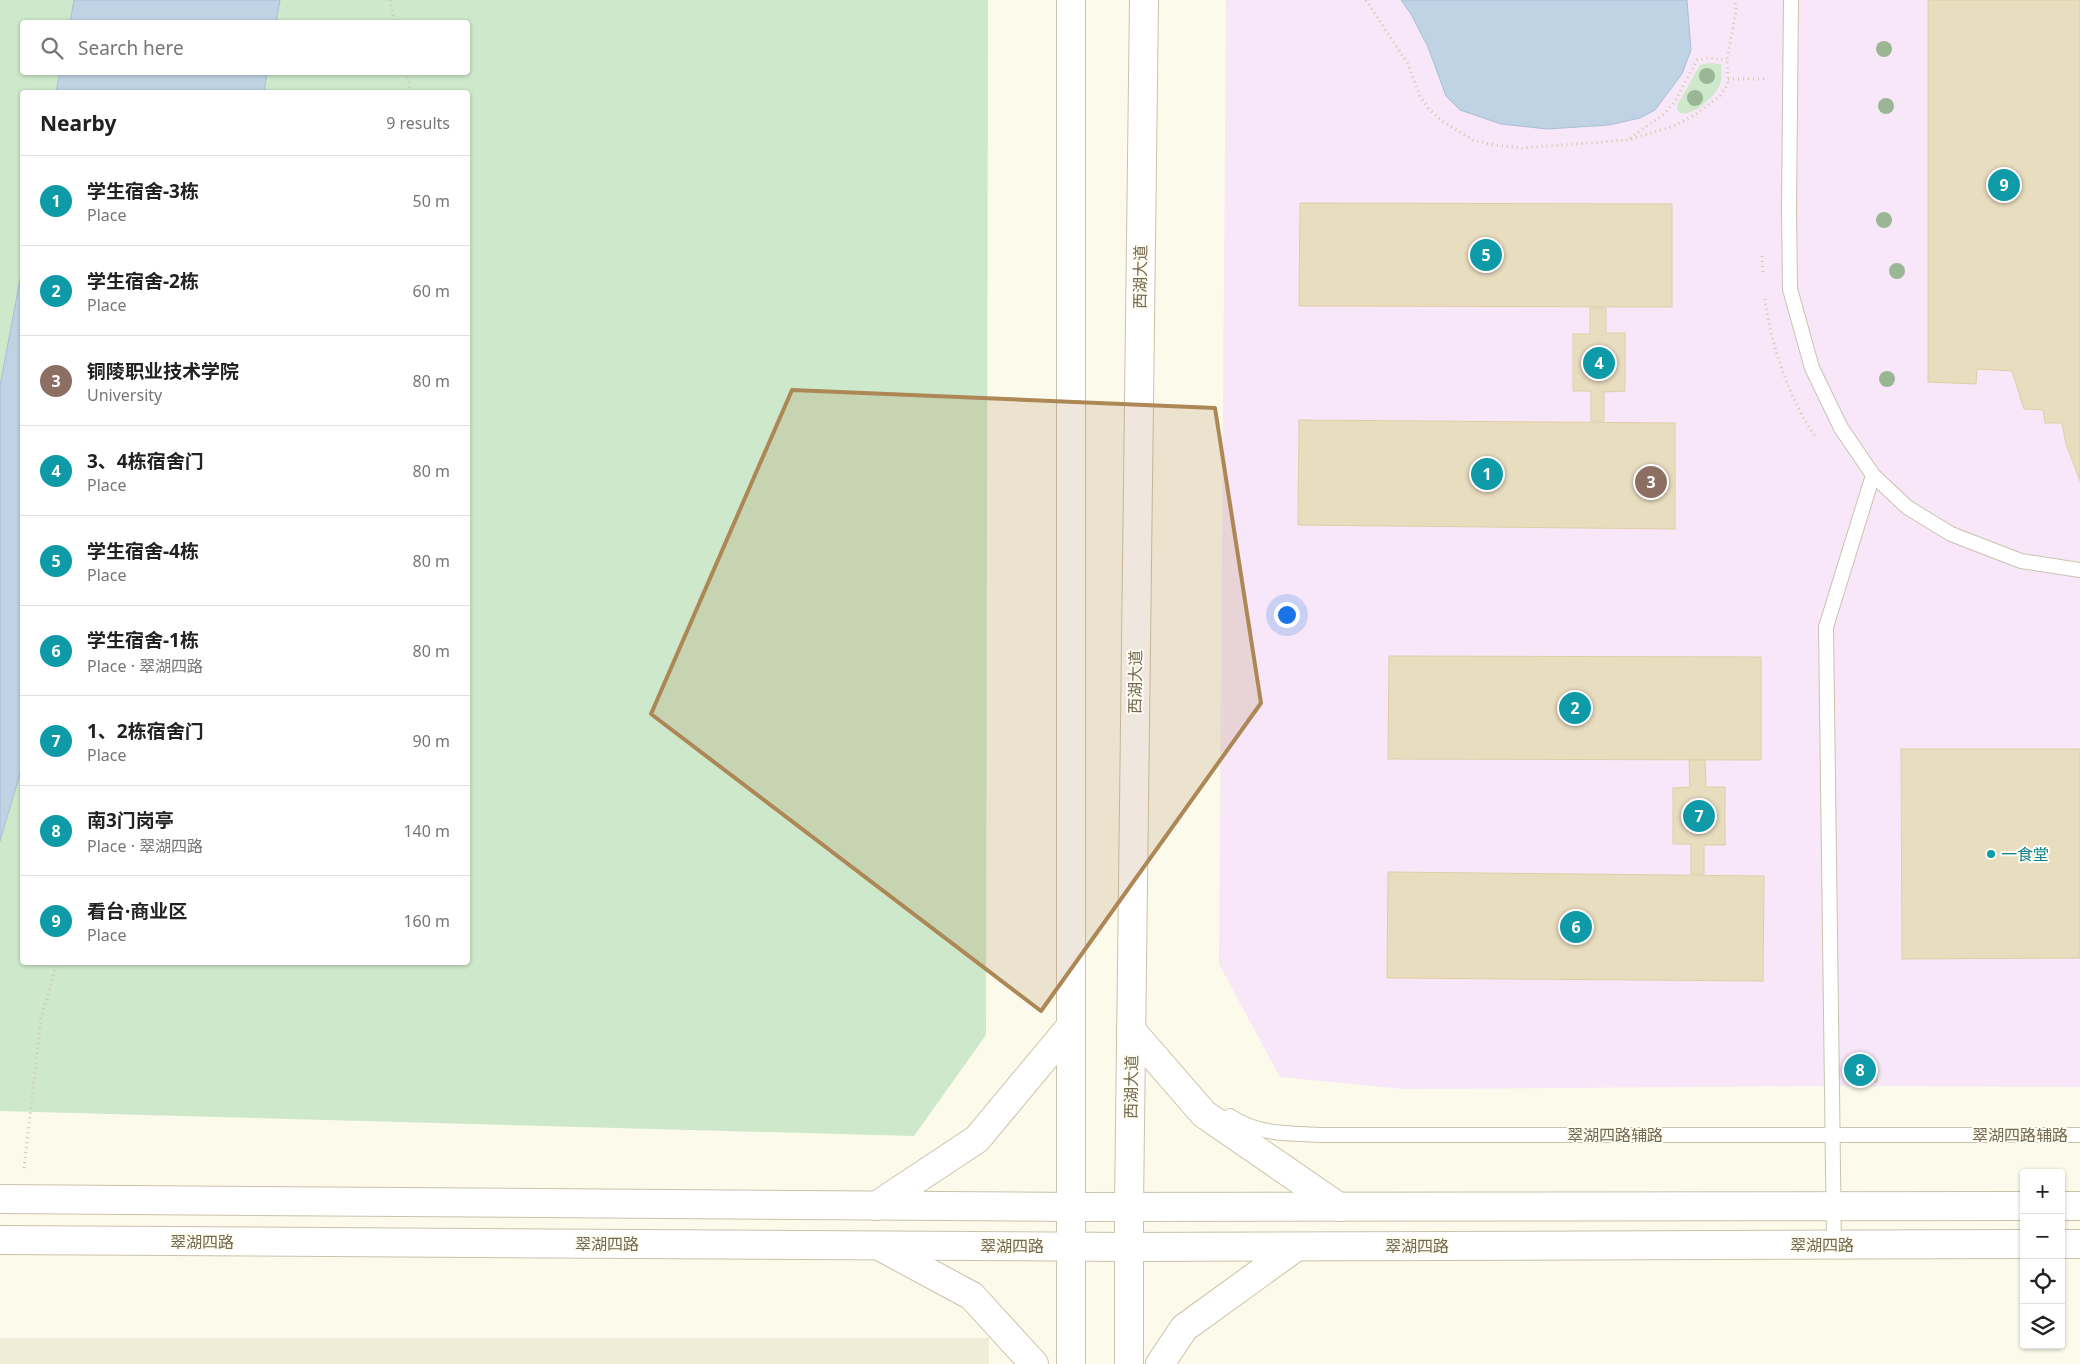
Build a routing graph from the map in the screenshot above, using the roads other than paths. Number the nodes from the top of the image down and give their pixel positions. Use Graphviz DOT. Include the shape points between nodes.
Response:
graph roads {
  1 [pos="1071,0"];
  2 [pos="1144,0"];
  3 [pos="1791,0"];
  4 [pos="1873,475"];
  5 [pos="2080,570"];
  6 [pos="1071,1026"];
  7 [pos="1131,1030"];
  8 [pos="1167,1072"];
  9 [pos="1833,1135"];
  10 [pos="2080,1135"];
  11 [pos="10,1199"];
  12 [pos="876,1206"];
  13 [pos="1833,1206"];
  14 [pos="2020,1206"];
  15 [pos="2065,1206"];
  16 [pos="2080,1206"];
  17 [pos="1071,1207"];
  18 [pos="1129,1207"];
  19 [pos="1339,1207"];
  20 [pos="0,1240"];
  21 [pos="2020,1244"];
  22 [pos="2065,1244"];
  23 [pos="2080,1244"];
  24 [pos="1834,1245"];
  25 [pos="880,1246"];
  26 [pos="1071,1247"];
  27 [pos="1129,1247"];
  28 [pos="1296,1247"];
  29 [pos="1034,1364"];
  30 [pos="1071,1364"];
  31 [pos="1129,1364"];
  32 [pos="1160,1364"];
  1 -- 6 [label="street"];
  2 -- 7 [label="street, 西湖大道"];
  3 -- 4 [label="lane" via="1790,289 1812,368 1841,428"];
  4 -- 5 [label="lane" via="1907,507 1951,534 2021,561"];
  4 -- 9 [label="lane" via="1826,627"];
  6 -- 12 [label="street" via="977,1139"];
  6 -- 17 [label="street"];
  7 -- 8 [label="street"];
  7 -- 18 [label="street, 西湖大道"];
  8 -- 9 [label="lane, 翠湖四路辅路" via="1245,1126 1276,1132 1322,1135"];
  8 -- 19 [label="street" via="1204,1114"];
  9 -- 10 [label="lane, 翠湖四路辅路"];
  9 -- 13 [label="lane"];
  11 -- 12 [label="street"];
  12 -- 17 [label="street"];
  13 -- 14 [label="street"];
  13 -- 19 [label="street"];
  13 -- 24 [label="lane"];
  15 -- 16 [label="street"];
  17 -- 18 [label="street"];
  17 -- 26 [label="street"];
  18 -- 19 [label="street"];
  18 -- 27 [label="street, 西湖大道"];
  20 -- 25 [label="street, 翠湖四路"];
  21 -- 24 [label="street, 翠湖四路"];
  22 -- 23 [label="street"];
  24 -- 28 [label="street, 翠湖四路"];
  25 -- 26 [label="street, 翠湖四路"];
  25 -- 29 [label="street" via="972,1296"];
  26 -- 27 [label="street, 翠湖四路"];
  26 -- 30 [label="street"];
  27 -- 28 [label="street, 翠湖四路"];
  27 -- 31 [label="street, 西湖大道"];
  28 -- 32 [label="street" via="1184,1328"];
}
